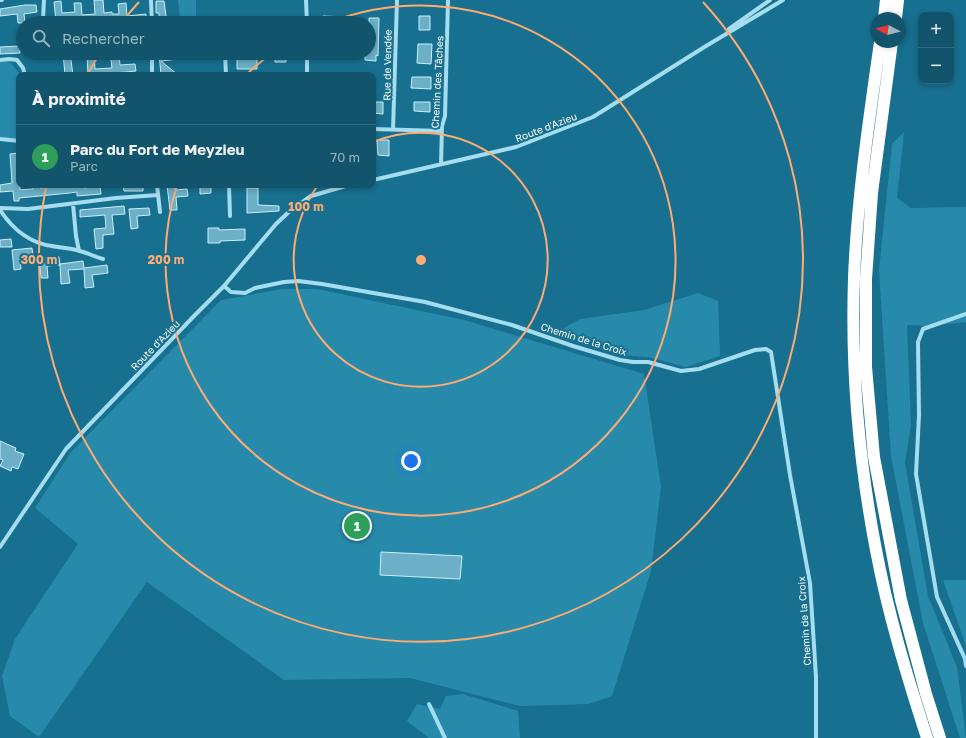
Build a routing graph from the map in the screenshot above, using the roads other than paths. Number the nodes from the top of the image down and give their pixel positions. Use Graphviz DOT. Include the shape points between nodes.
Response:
graph roads {
  1 [pos="44,0"];
  2 [pos="306,0"];
  3 [pos="397,0"];
  4 [pos="448,0"];
  5 [pos="770,0"];
  6 [pos="783,0"];
  7 [pos="886,0"];
  8 [pos="898,0"];
  9 [pos="152,1"];
  10 [pos="885,12"];
  11 [pos="897,12"];
  12 [pos="43,16"];
  13 [pos="152,16"];
  14 [pos="307,16"];
  15 [pos="706,46"];
  16 [pos="879,48"];
  17 [pos="891,48"];
  18 [pos="0,60"];
  19 [pos="16,60"];
  20 [pos="17,60"];
  21 [pos="152,60"];
  22 [pos="225,60"];
  23 [pos="307,60"];
  24 [pos="24,72"];
  25 [pos="152,72"];
  26 [pos="226,72"];
  27 [pos="307,72"];
  28 [pos="376,129"];
  29 [pos="393,130"];
  30 [pos="442,131"];
  31 [pos="0,139"];
  32 [pos="16,141"];
  33 [pos="442,164"];
  34 [pos="376,179"];
  35 [pos="157,188"];
  36 [pos="229,188"];
  37 [pos="338,188"];
  38 [pos="158,195"];
  39 [pos="73,204"];
  40 [pos="0,209"];
  41 [pos="160,212"];
  42 [pos="230,216"];
  43 [pos="79,251"];
  44 [pos="103,259"];
  45 [pos="224,286"];
  46 [pos="966,314"];
  47 [pos="0,547"];
  48 [pos="966,666"];
  49 [pos="429,704"];
  50 [pos="445,738"];
  51 [pos="816,738"];
  52 [pos="927,738"];
  53 [pos="940,738"];
  1 -- 12 [label="street"];
  2 -- 14 [label="street"];
  3 -- 29 [label="street, Rue de Vendée"];
  4 -- 30 [label="street, Chemin des Tâches"];
  5 -- 15 [label="street, Route d'Azieu"];
  6 -- 15 [label="street, Route d'Azieu"];
  7 -- 10 [label="highway"];
  8 -- 11 [label="highway"];
  9 -- 13 [label="street"];
  15 -- 33 [label="street, Route d'Azieu" via="593,117 516,147"];
  16 -- 52 [label="highway" via="856,241 854,314 859,434 876,550 900,648"];
  17 -- 53 [label="highway" via="871,208 866,279 866,367 874,457 901,600"];
  18 -- 19 [label="street"];
  20 -- 24 [label="street"];
  21 -- 25 [label="street"];
  22 -- 26 [label="street"];
  23 -- 27 [label="street"];
  28 -- 29 [label="street"];
  29 -- 30 [label="street"];
  30 -- 33 [label="street, Chemin des Tâches"];
  31 -- 32 [label="street"];
  33 -- 34 [label="street, Route d'Azieu"];
  35 -- 38 [label="street"];
  36 -- 42 [label="street"];
  37 -- 45 [label="street, Route d'Azieu" via="310,196 291,210"];
  38 -- 39 [label="street"];
  38 -- 41 [label="street"];
  39 -- 40 [label="street"];
  39 -- 43 [label="street"];
  40 -- 43 [label="street" via="12,226 35,241"];
  43 -- 44 [label="street"];
  45 -- 47 [label="street, Route d'Azieu" via="66,449"];
  45 -- 51 [label="street, Chemin de la Croix" via="231,292 245,293 255,288 298,281 425,302 512,325 620,360 648,362 681,371 699,369 755,350 766,349 771,352 810,583 816,677"];
  46 -- 48 [label="street" via="923,329 918,342 919,415 916,474 937,597"];
  49 -- 50 [label="street"];
}
